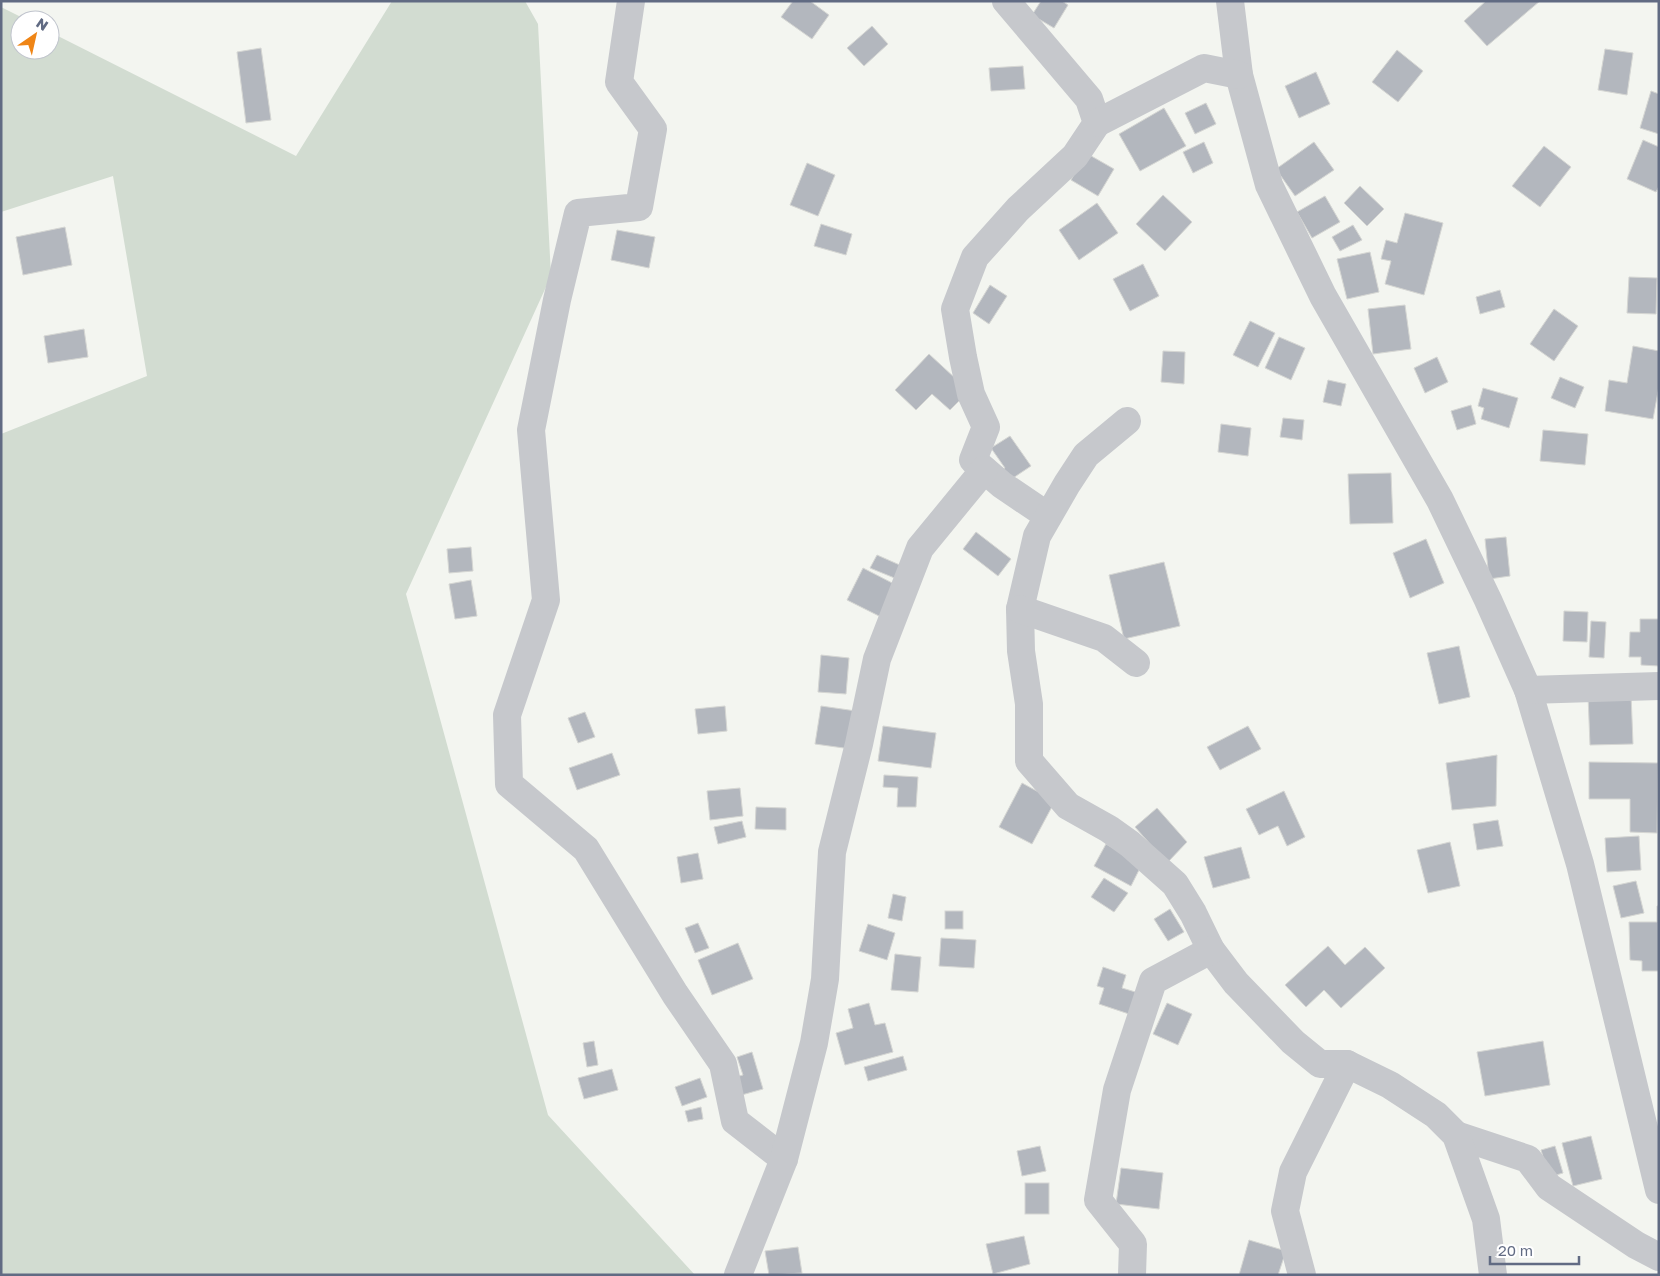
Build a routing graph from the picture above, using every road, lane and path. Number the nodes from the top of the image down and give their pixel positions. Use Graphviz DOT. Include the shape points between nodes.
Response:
graph roads {
  1 [pos="631,1"];
  2 [pos="1006,1"];
  3 [pos="1230,1"];
  4 [pos="1239,75"];
  5 [pos="1097,123"];
  6 [pos="1127,421"];
  7 [pos="984,470"];
  8 [pos="1048,516"];
  9 [pos="1020,609"];
  10 [pos="1136,664"];
  11 [pos="1659,686"];
  12 [pos="1528,690"];
  13 [pos="1210,950"];
  14 [pos="1347,1064"];
  15 [pos="1456,1135"];
  16 [pos="784,1159"];
  17 [pos="1659,1190"];
  18 [pos="1659,1257"];
  19 [pos="738,1275"];
  20 [pos="1132,1275"];
  21 [pos="1302,1275"];
  22 [pos="1493,1275"];
  1 -- 16 [label="street" via="619,82 653,130 639,207 578,213 557,300 531,430 546,600 507,715 509,784 586,849 675,994 723,1064 736,1121"];
  2 -- 5 [label="street" via="1089,99"];
  3 -- 4 [label="street"];
  4 -- 5 [label="street" via="1204,68"];
  4 -- 12 [label="street" via="1270,185 1323,296 1440,500"];
  5 -- 7 [label="street" via="1075,156 1018,209 975,257 955,309 971,394 986,427 973,460"];
  6 -- 8 [label="street" via="1086,455"];
  7 -- 8 [label="street"];
  7 -- 16 [label="street" via="920,548 877,658 832,852 824,979 814,1043"];
  8 -- 9 [label="street" via="1037,536"];
  9 -- 10 [label="street" via="1104,638"];
  9 -- 13 [label="street" via="1021,651 1029,704 1029,761 1068,806 1130,844 1175,884"];
  11 -- 12 [label="street"];
  12 -- 17 [label="street" via="1580,864"];
  13 -- 14 [label="street" via="1236,983 1293,1042 1320,1064"];
  13 -- 20 [label="street" via="1152,981 1117,1090 1098,1200 1133,1244"];
  14 -- 15 [label="street" via="1390,1085 1436,1115"];
  14 -- 21 [label="street" via="1293,1172 1284,1212"];
  15 -- 18 [label="street" via="1528,1159 1548,1187"];
  15 -- 22 [label="street" via="1486,1219"];
  16 -- 19 [label="street"];
}
